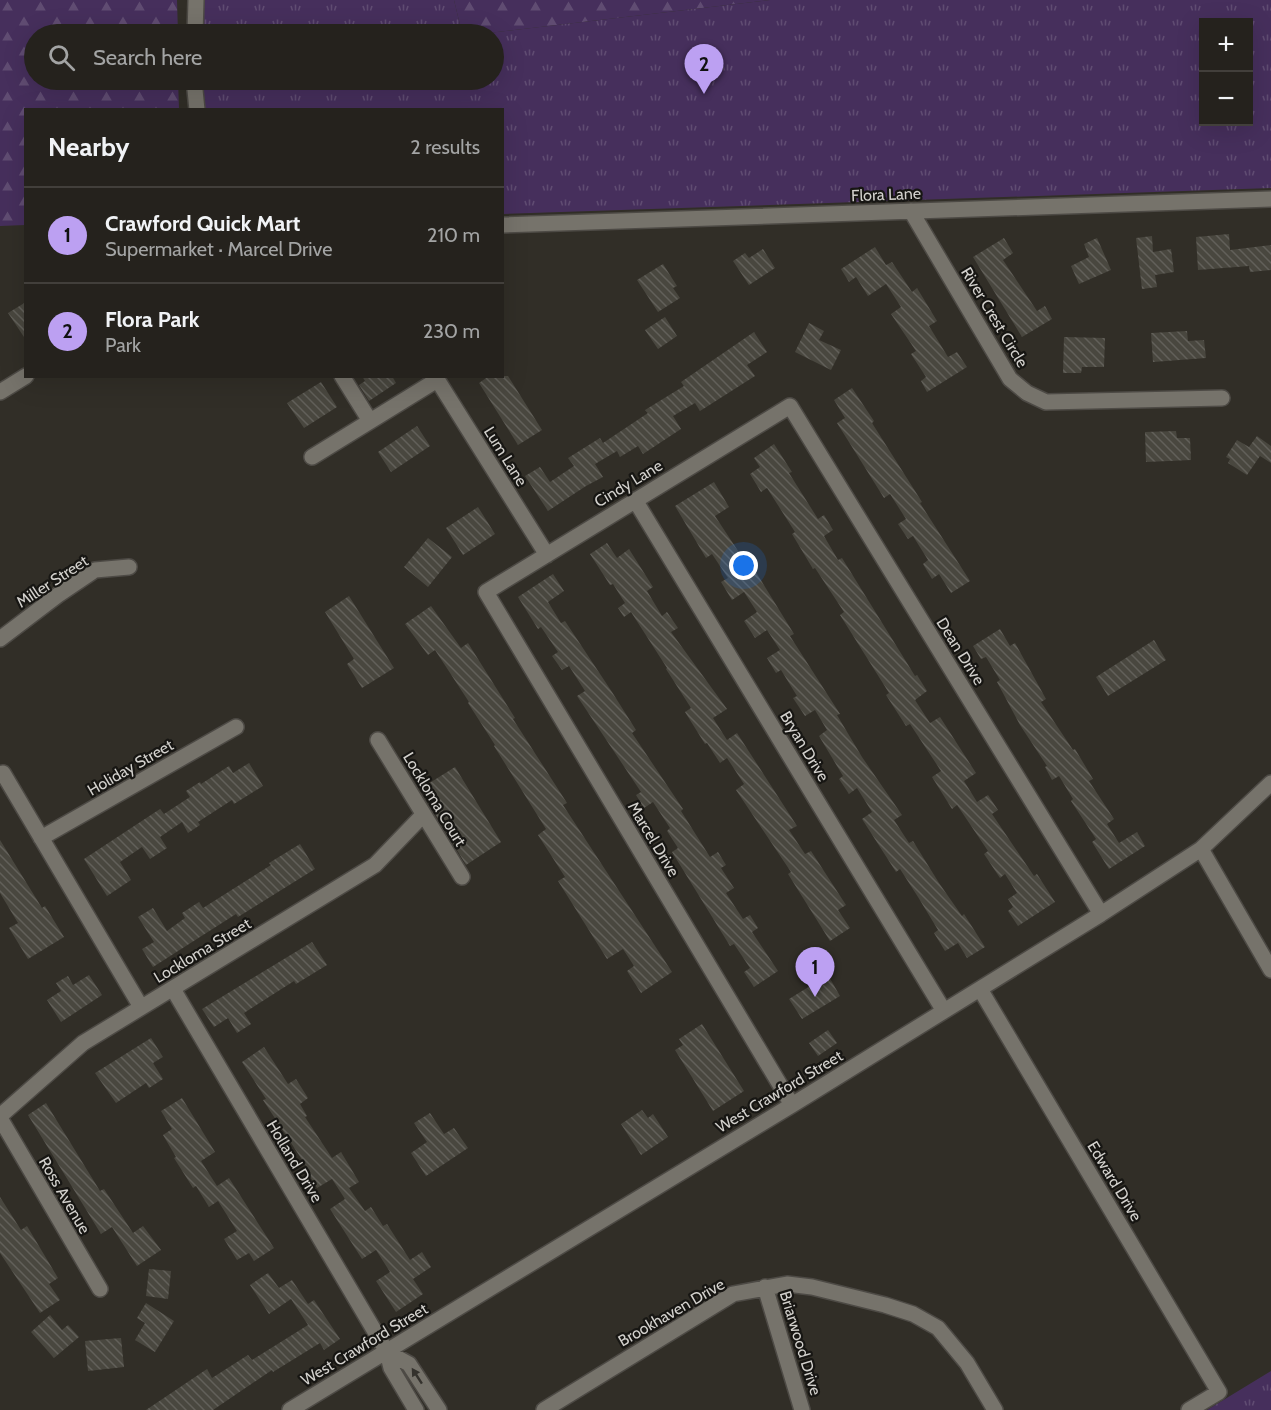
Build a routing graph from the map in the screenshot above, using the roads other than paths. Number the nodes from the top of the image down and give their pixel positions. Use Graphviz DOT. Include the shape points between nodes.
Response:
graph roads {
  1 [pos="196,0"];
  2 [pos="195,24"];
  3 [pos="195,90"];
  4 [pos="197,108"];
  5 [pos="1271,199"];
  6 [pos="910,211"];
  7 [pos="504,225"];
  8 [pos="24,377"];
  9 [pos="343,378"];
  10 [pos="436,378"];
  11 [pos="0,392"];
  12 [pos="1222,398"];
  13 [pos="790,406"];
  14 [pos="370,421"];
  15 [pos="312,457"];
  16 [pos="635,500"];
  17 [pos="547,555"];
  18 [pos="129,567"];
  19 [pos="486,592"];
  20 [pos="0,639"];
  21 [pos="236,727"];
  22 [pos="378,740"];
  23 [pos="3,773"];
  24 [pos="1271,783"];
  25 [pos="423,815"];
  26 [pos="41,838"];
  27 [pos="1201,849"];
  28 [pos="462,877"];
  29 [pos="1101,914"];
  30 [pos="1271,969"];
  31 [pos="172,989"];
  32 [pos="980,989"];
  33 [pos="141,1007"];
  34 [pos="944,1011"];
  35 [pos="792,1105"];
  36 [pos="0,1117"];
  37 [pos="765,1287"];
  38 [pos="100,1289"];
  39 [pos="387,1352"];
  40 [pos="290,1410"];
  41 [pos="416,1410"];
  42 [pos="439,1410"];
  43 [pos="544,1410"];
  44 [pos="802,1410"];
  45 [pos="995,1410"];
  46 [pos="1189,1410"];
  1 -- 2 [label="street"];
  3 -- 4 [label="street"];
  5 -- 6 [label="street, Flora Lane"];
  6 -- 7 [label="street, Flora Lane"];
  6 -- 12 [label="street, River Crest Circle" via="1010,379 1027,393 1046,402"];
  8 -- 11 [label="street"];
  9 -- 14 [label="street"];
  10 -- 14 [label="street"];
  10 -- 17 [label="street, Lum Lane"];
  13 -- 16 [label="street, Cindy Lane"];
  13 -- 29 [label="street, Dean Drive"];
  14 -- 15 [label="street"];
  16 -- 17 [label="street, Cindy Lane"];
  16 -- 34 [label="street, Bryan Drive"];
  17 -- 19 [label="street, Cindy Lane"];
  18 -- 20 [label="street, Miller Street" via="95,570"];
  19 -- 35 [label="street, Marcel Drive"];
  21 -- 26 [label="street, Holiday Street"];
  22 -- 25 [label="street, Lockloma Court"];
  23 -- 26 [label="street"];
  24 -- 27 [label="street, West Crawford Street"];
  25 -- 28 [label="street, Lockloma Court"];
  25 -- 31 [label="street, Lockloma Street" via="375,865"];
  26 -- 33 [label="street"];
  27 -- 29 [label="street, West Crawford Street"];
  27 -- 30 [label="street"];
  29 -- 32 [label="street, West Crawford Street"];
  31 -- 33 [label="street, Lockloma Street"];
  31 -- 39 [label="street, Holland Drive"];
  32 -- 34 [label="street, West Crawford Street"];
  32 -- 46 [label="street, Edward Drive" via="1220,1392"];
  33 -- 36 [label="street, Lockloma Street" via="83,1043"];
  34 -- 35 [label="street, West Crawford Street"];
  35 -- 39 [label="street, West Crawford Street"];
  36 -- 38 [label="street, Ross Avenue"];
  37 -- 43 [label="street, Brookhaven Drive" via="733,1294"];
  37 -- 44 [label="street, Briarwood Drive"];
  37 -- 45 [label="street, Brookhaven Drive" via="812,1287 913,1314 938,1328 967,1363"];
  39 -- 40 [label="street, West Crawford Street"];
  39 -- 41 [label="street, Holland Drive" via="391,1368"];
  42 -- 39 [label="street, Holland Drive, one-way" via="409,1364"];
}
